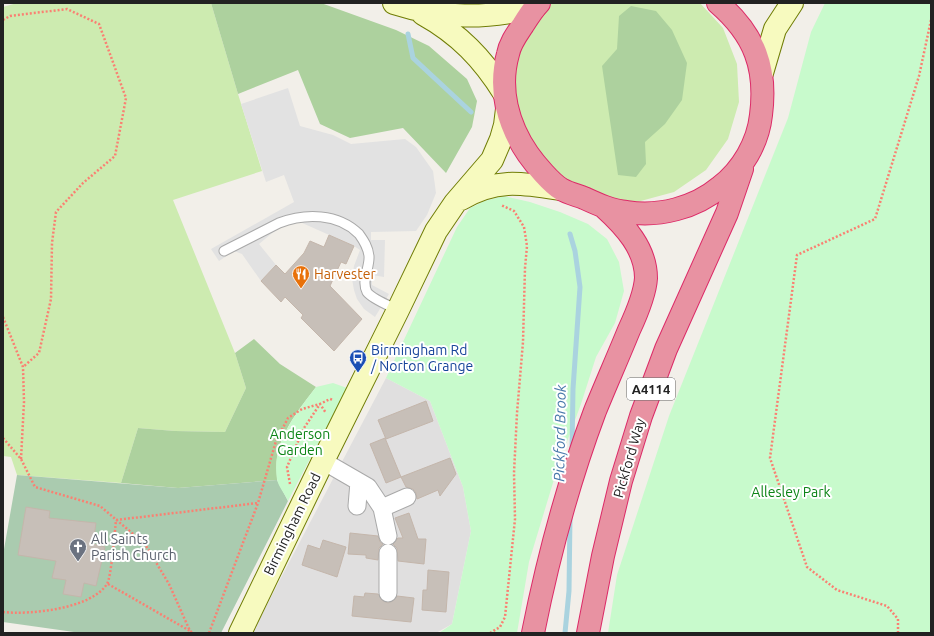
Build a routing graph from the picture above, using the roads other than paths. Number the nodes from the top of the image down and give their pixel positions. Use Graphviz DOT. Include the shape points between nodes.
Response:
graph roads {
  1 [pos="394,3"];
  2 [pos="718,3"];
  3 [pos="792,3"];
  4 [pos="537,5"];
  5 [pos="417,10"];
  6 [pos="762,73"];
  7 [pos="505,101"];
  8 [pos="747,157"];
  9 [pos="560,189"];
  10 [pos="455,203"];
  11 [pos="604,207"];
  12 [pos="224,251"];
  13 [pos="398,310"];
  14 [pos="323,461"];
  15 [pos="359,482"];
  16 [pos="407,497"];
  17 [pos="357,506"];
  18 [pos="382,508"];
  19 [pos="388,536"];
  20 [pos="388,553"];
  21 [pos="388,594"];
  22 [pos="240,633"];
  23 [pos="533,633"];
  24 [pos="588,633"];
  1 -- 5 [label="street"];
  2 -- 6 [label="highway" via="742,27 756,52"];
  3 -- 6 [label="street" via="775,29"];
  4 -- 5 [label="street" via="510,13 486,16"];
  4 -- 7 [label="highway" via="515,37 508,53 504,75"];
  5 -- 7 [label="street" via="455,35 477,56 492,73"];
  6 -- 8 [label="highway" via="764,97 760,121 756,141"];
  7 -- 9 [label="highway" via="515,134 523,148 535,165"];
  7 -- 10 [label="street, Birmingham Road" via="505,125 492,160"];
  8 -- 11 [label="highway" via="728,181 691,205 648,213"];
  8 -- 24 [label="highway, Pickford Way / A4114" via="641,416 604,549"];
  9 -- 10 [label="street, Birmingham Road" via="496,184 474,191"];
  9 -- 11 [label="highway"];
  10 -- 13 [label="street, Birmingham Road" via="436,231"];
  11 -- 23 [label="highway, A4114" via="633,237 643,260 646,279 640,304 595,412 571,481 549,558"];
  12 -- 13 [label="lane" via="292,218 310,216 340,221 355,230 368,248 365,281 367,291 374,298"];
  13 -- 14 [label="street, Birmingham Road"];
  14 -- 15 [label="street"];
  14 -- 22 [label="street, Birmingham Road"];
  15 -- 17 [label="street"];
  15 -- 18 [label="street" via="368,487"];
  16 -- 18 [label="street"];
  18 -- 19 [label="street"];
  20 -- 21 [label="street"];
}
